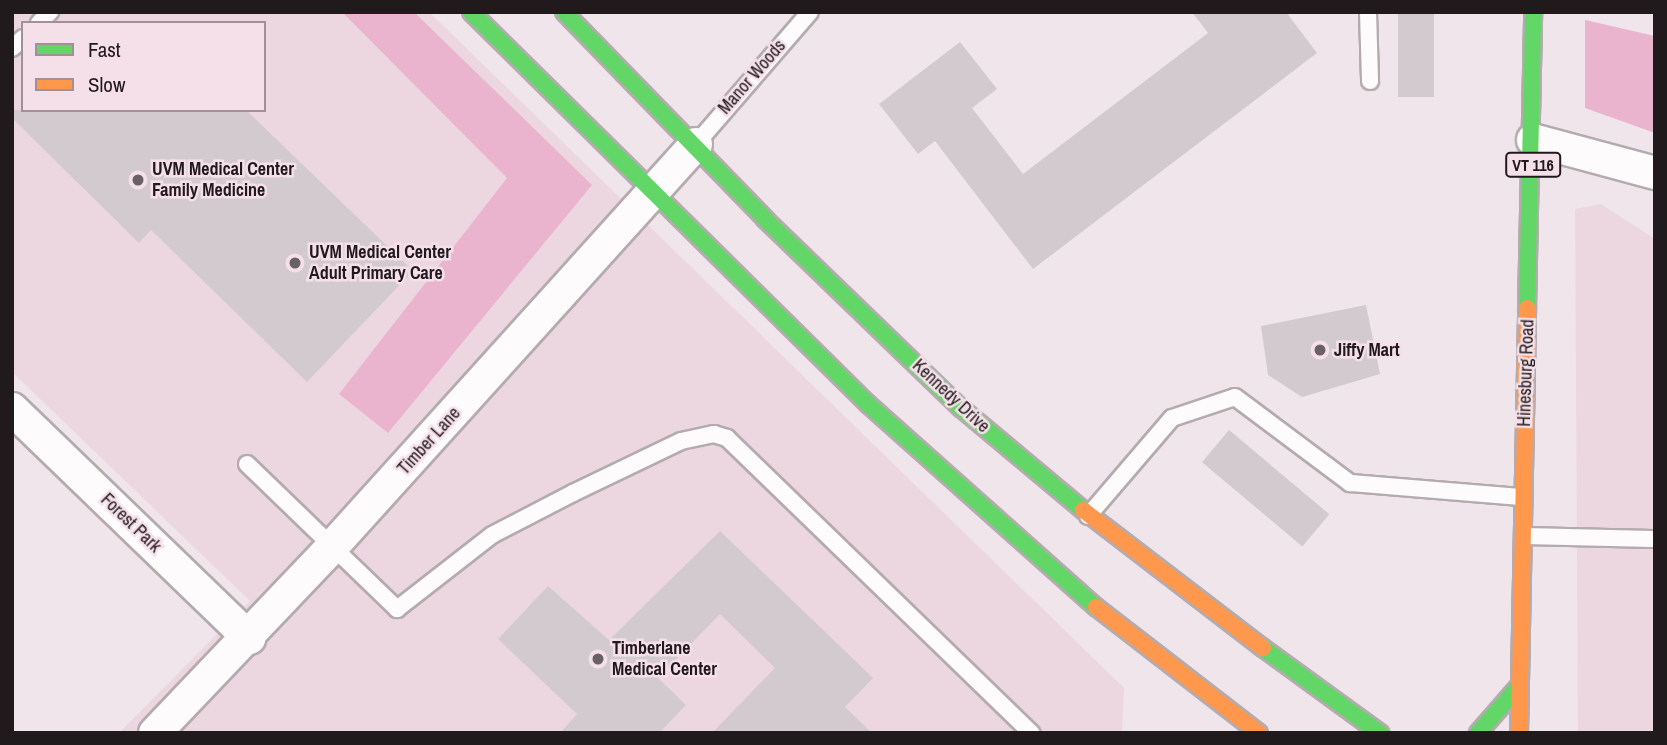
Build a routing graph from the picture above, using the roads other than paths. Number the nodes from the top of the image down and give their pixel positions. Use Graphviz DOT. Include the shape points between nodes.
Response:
graph roads {
  1 [pos="471,12"];
  2 [pos="564,12"];
  3 [pos="810,12"];
  4 [pos="1368,12"];
  5 [pos="1533,12"];
  6 [pos="1370,81"];
  7 [pos="1533,140"];
  8 [pos="696,144"];
  9 [pos="1655,173"];
  10 [pos="654,190"];
  11 [pos="12,409"];
  12 [pos="247,464"];
  13 [pos="1521,497"];
  14 [pos="1088,516"];
  15 [pos="1520,536"];
  16 [pos="1655,539"];
  17 [pos="332,547"];
  18 [pos="249,638"];
  19 [pos="1519,686"];
  20 [pos="155,733"];
  21 [pos="1031,733"];
  22 [pos="1259,733"];
  23 [pos="1380,733"];
  24 [pos="1478,733"];
  25 [pos="1519,733"];
  1 -- 10 [label="main road"];
  2 -- 8 [label="main road, Kennedy Drive"];
  3 -- 8 [label="lane, Manor Woods"];
  4 -- 6 [label="lane"];
  5 -- 7 [label="main road, Hinesburg Road / VT 116"];
  7 -- 9 [label="street"];
  7 -- 13 [label="main road, Hinesburg Road / VT 116"];
  8 -- 10 [label="street, Timber Lane"];
  8 -- 14 [label="main road, Kennedy Drive" via="765,219 961,408"];
  10 -- 17 [label="street, Timber Lane"];
  10 -- 22 [label="main road" via="722,264 889,423 1107,617"];
  11 -- 18 [label="street, Forest Park"];
  12 -- 17 [label="lane"];
  13 -- 14 [label="lane" via="1350,483 1235,397 1172,418"];
  13 -- 15 [label="main road, Hinesburg Road / VT 116"];
  14 -- 23 [label="main road, Kennedy Drive" via="1242,637"];
  15 -- 16 [label="lane"];
  15 -- 19 [label="main road, Hinesburg Road / VT 116"];
  17 -- 18 [label="street, Timber Lane"];
  17 -- 21 [label="lane" via="397,609 492,536 681,440 714,435 740,449"];
  18 -- 20 [label="street, Timber Lane"];
  19 -- 24 [label="main road"];
  19 -- 25 [label="main road, Hinesburg Road / VT 116"];
}
